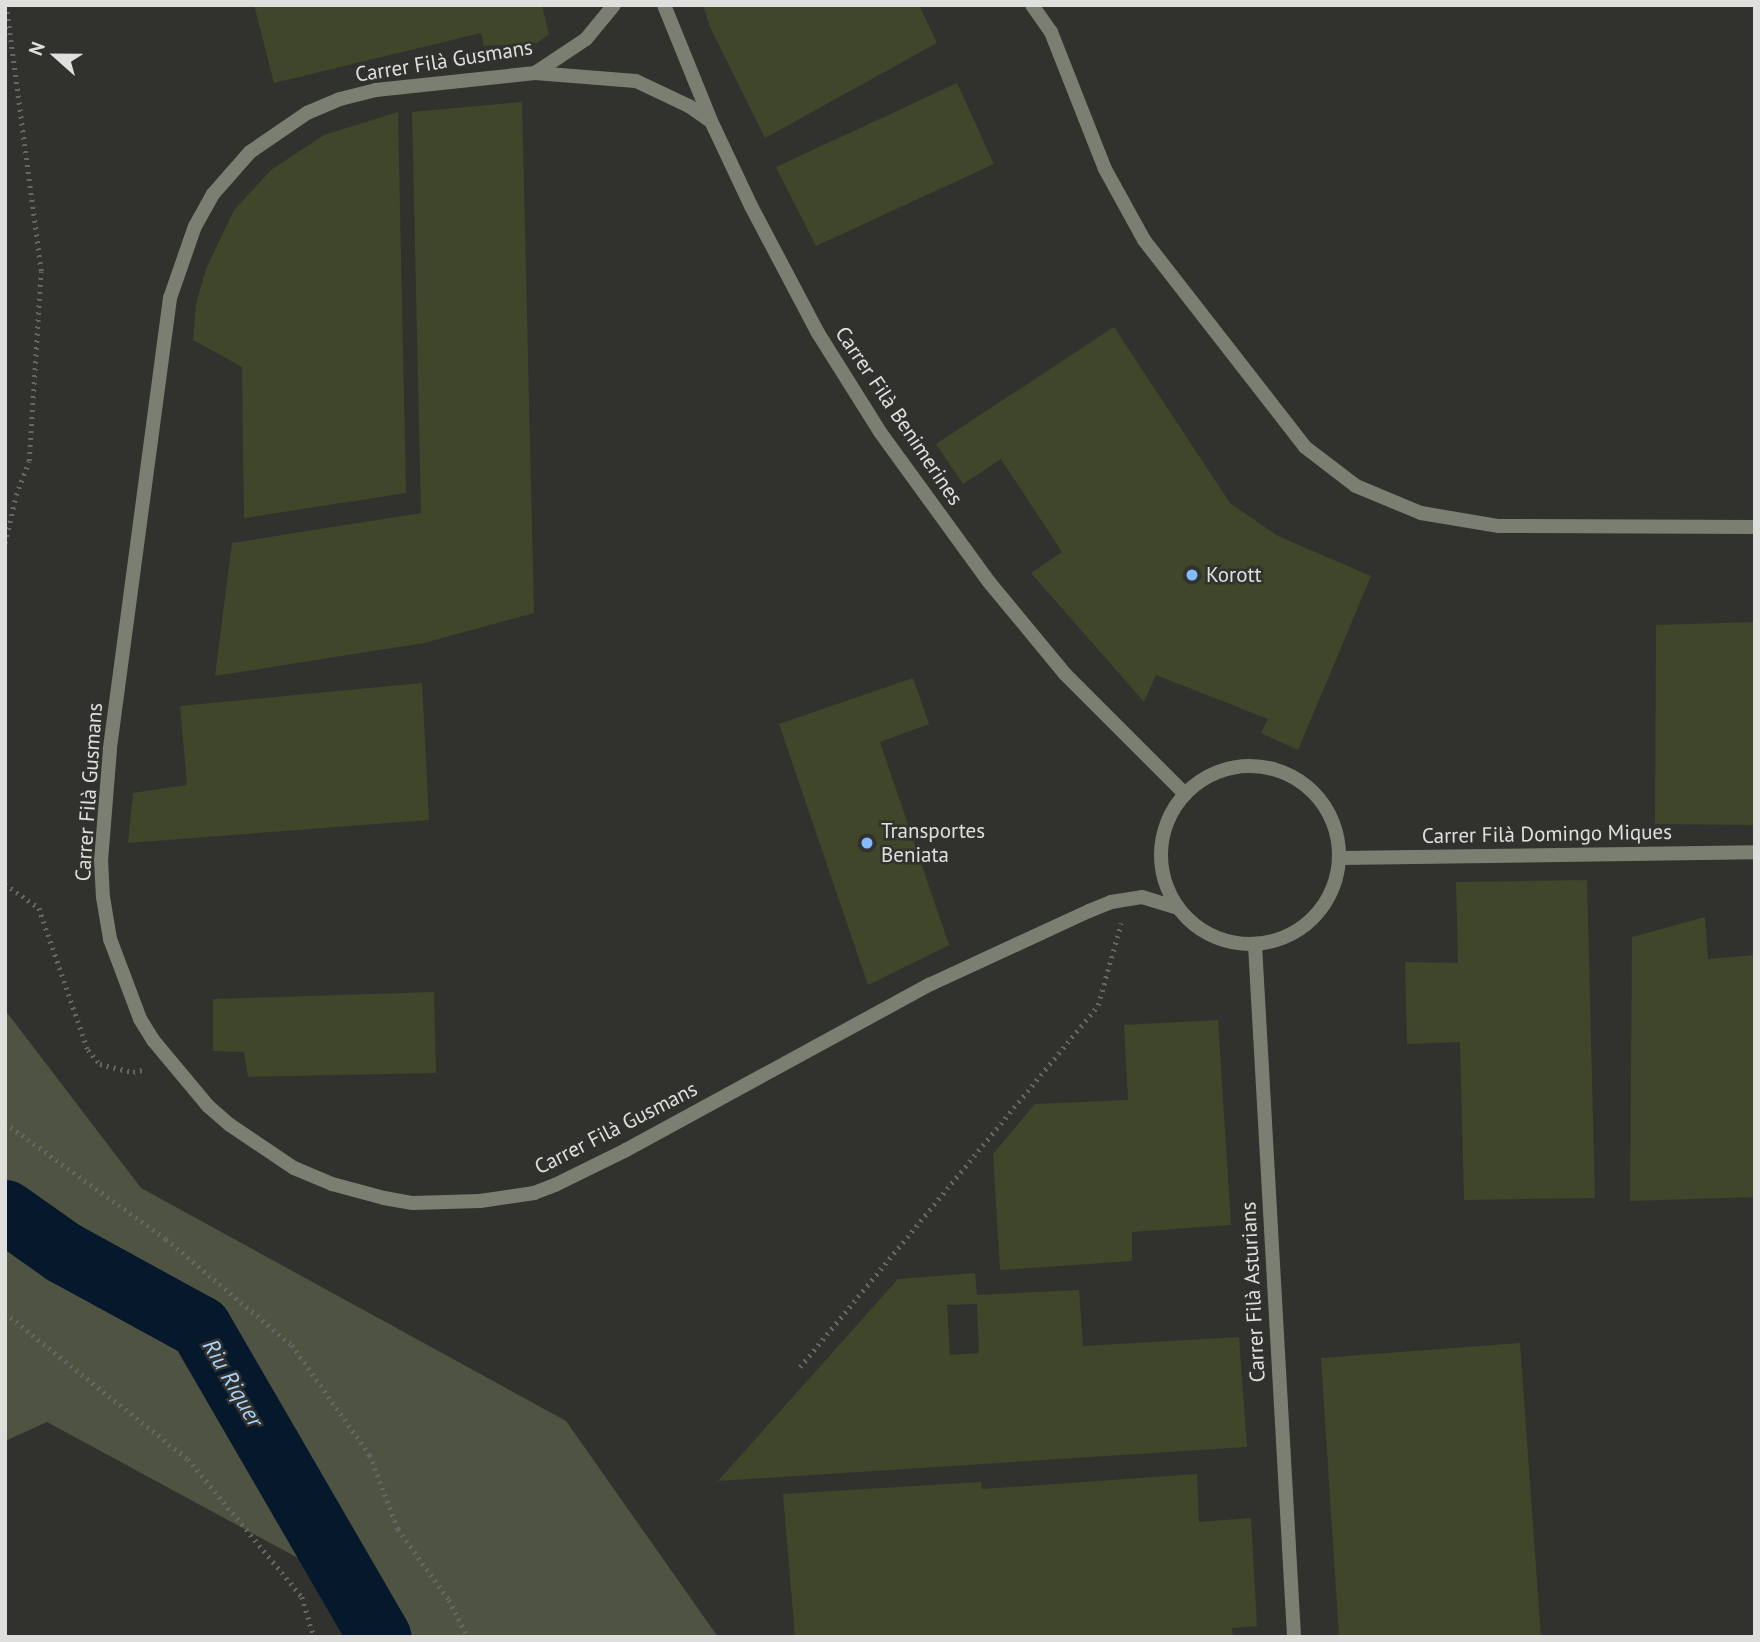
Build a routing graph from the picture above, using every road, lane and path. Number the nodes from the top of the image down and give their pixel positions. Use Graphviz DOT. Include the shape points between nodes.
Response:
graph roads {
  1 [pos="6,5"];
  2 [pos="614,5"];
  3 [pos="664,5"];
  4 [pos="1032,5"];
  5 [pos="535,73"];
  6 [pos="711,121"];
  7 [pos="1755,527"];
  8 [pos="5,543"];
  9 [pos="1185,794"];
  10 [pos="1755,852"];
  11 [pos="1340,858"];
  12 [pos="5,884"];
  13 [pos="1128,899"];
  14 [pos="1178,908"];
  15 [pos="1255,945"];
  16 [pos="169,1062"];
  17 [pos="5,1123"];
  18 [pos="5,1312"];
  19 [pos="800,1367"];
  20 [pos="314,1637"];
  21 [pos="468,1637"];
  22 [pos="1294,1637"];
  1 -- 8 [label="path" via="41,271 29,461"];
  2 -- 5 [label="street, Carrer Filà Gusmans" via="586,39"];
  3 -- 6 [label="street, Carrer Filà Benimerines"];
  4 -- 7 [label="street" via="1051,32 1105,169 1144,240 1305,447 1356,486 1421,513 1499,526"];
  5 -- 6 [label="street" via="636,81"];
  5 -- 16 [label="street, Carrer Filà Gusmans" via="376,90 307,113 250,152 213,194 183,260 170,298 110,749 101,860 103,897 120,971 140,1019"];
  6 -- 9 [label="street, Carrer Filà Benimerines" via="818,333 911,477 1065,674"];
  9 -- 11 [label="street" via="1231,767 1258,766 1284,772 1308,786 1326,806"];
  9 -- 14 [label="street" via="1168,820 1161,850 1164,881"];
  10 -- 11 [label="street, Carrer Filà Domingo Miques"];
  11 -- 15 [label="street" via="1335,884 1323,908 1304,927 1281,940"];
  12 -- 16 [label="path" via="39,908 88,1050 100,1064 133,1072"];
  13 -- 14 [label="street, Carrer Filà Gusmans" via="1142,897"];
  13 -- 16 [label="street, Carrer Filà Gusmans" via="1089,911 931,984 626,1150 555,1185 510,1197 413,1203 332,1184 293,1168 230,1125"];
  13 -- 19 [label="path" via="1098,1005"];
  14 -- 15 [label="street" via="1212,937"];
  15 -- 22 [label="street, Carrer Filà Asturians"];
  17 -- 21 [label="path" via="166,1239 292,1345 370,1455 398,1529 449,1600"];
  18 -- 20 [label="path" via="188,1459 302,1597"];
}
